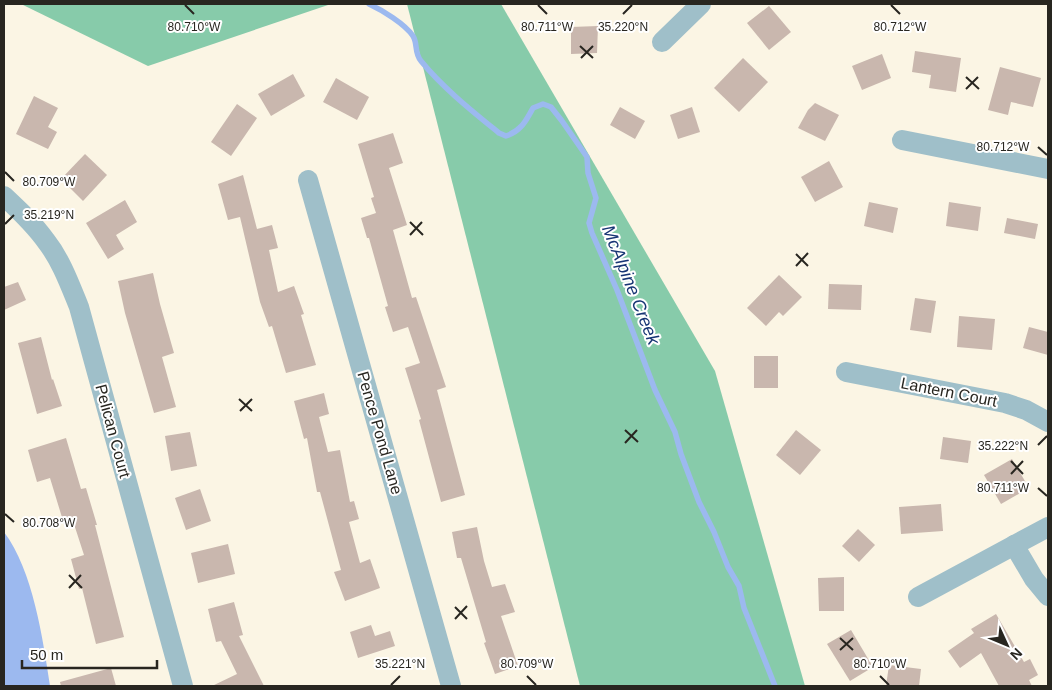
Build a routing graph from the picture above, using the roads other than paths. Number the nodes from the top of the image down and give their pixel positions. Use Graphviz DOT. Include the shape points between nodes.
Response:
graph roads {
  1 [pos="701,4"];
  2 [pos="662,42"];
  3 [pos="902,140"];
  4 [pos="1048,169"];
  5 [pos="308,180"];
  6 [pos="4,196"];
  7 [pos="846,372"];
  8 [pos="1048,422"];
  9 [pos="1048,526"];
  10 [pos="1014,545"];
  11 [pos="1048,596"];
  12 [pos="918,597"];
  13 [pos="183,686"];
  14 [pos="451,686"];
  1 -- 2 [label="street"];
  3 -- 4 [label="street"];
  5 -- 14 [label="street, Pence Pond Lane"];
  6 -- 13 [label="street, Pelican Court" via="47,242 79,307"];
  7 -- 8 [label="street, Lantern Court" via="1005,404 1026,410"];
  9 -- 10 [label="street"];
  10 -- 11 [label="street"];
  10 -- 12 [label="street"];
}
